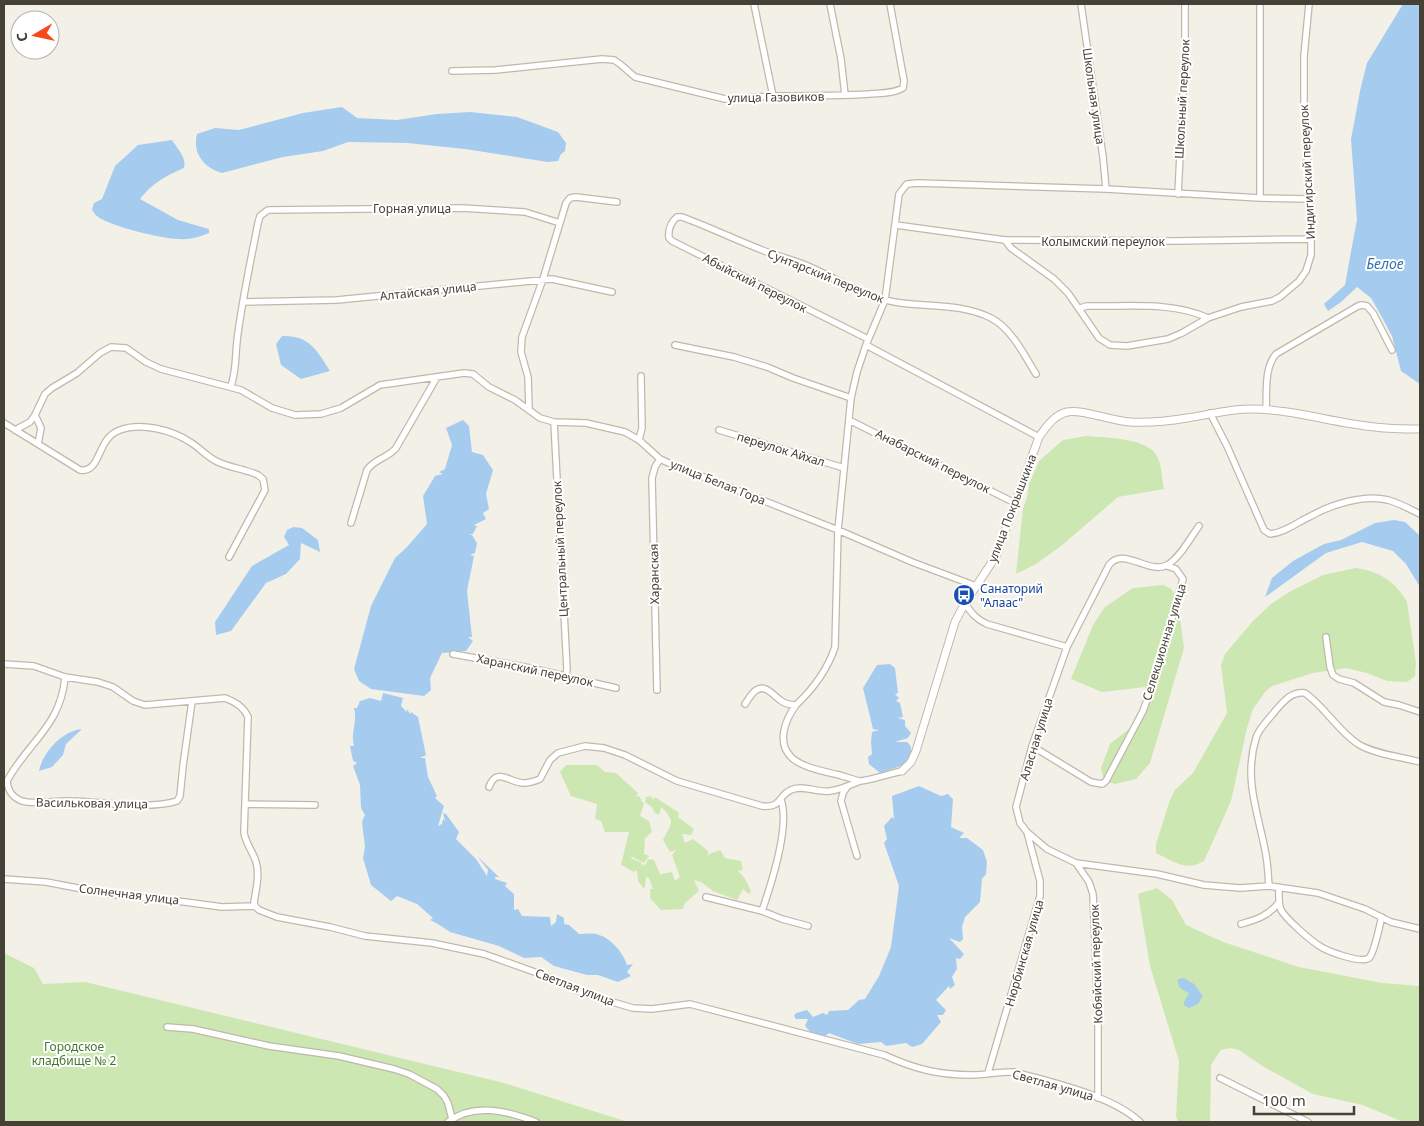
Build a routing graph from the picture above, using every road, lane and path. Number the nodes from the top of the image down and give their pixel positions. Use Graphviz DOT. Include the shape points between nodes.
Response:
graph roads {
  1 [pos="754,4"];
  2 [pos="830,4"];
  3 [pos="890,4"];
  4 [pos="1081,4"];
  5 [pos="1185,4"];
  6 [pos="1260,4"];
  7 [pos="1309,4"];
  8 [pos="452,71"];
  9 [pos="845,95"];
  10 [pos="773,96"];
  11 [pos="1106,189"];
  12 [pos="1178,194"];
  13 [pos="1260,198"];
  14 [pos="1310,199"];
  15 [pos="617,202"];
  16 [pos="682,217"];
  17 [pos="560,223"];
  18 [pos="896,225"];
  19 [pos="1311,239"];
  20 [pos="1005,240"];
  21 [pos="543,279"];
  22 [pos="612,292"];
  23 [pos="885,300"];
  24 [pos="242,302"];
  25 [pos="1080,308"];
  26 [pos="1208,318"];
  27 [pos="867,342"];
  28 [pos="675,345"];
  29 [pos="1392,350"];
  30 [pos="1036,374"];
  31 [pos="641,376"];
  32 [pos="437,377"];
  33 [pos="231,386"];
  34 [pos="851,398"];
  35 [pos="1266,409"];
  36 [pos="529,410"];
  37 [pos="1210,413"];
  38 [pos="35,415"];
  39 [pos="849,420"];
  40 [pos="554,422"];
  41 [pos="4,423"];
  42 [pos="1420,429"];
  43 [pos="15,430"];
  44 [pos="720,430"];
  45 [pos="1039,437"];
  46 [pos="639,440"];
  47 [pos="38,444"];
  48 [pos="660,459"];
  49 [pos="844,468"];
  50 [pos="1015,503"];
  51 [pos="1420,514"];
  52 [pos="351,523"];
  53 [pos="1199,526"];
  54 [pos="838,530"];
  55 [pos="229,557"];
  56 [pos="1167,566"];
  57 [pos="976,586"];
  58 [pos="965,603"];
  59 [pos="1326,637"];
  60 [pos="1067,647"];
  61 [pos="453,654"];
  62 [pos="4,664"];
  63 [pos="566,676"];
  64 [pos="65,677"];
  65 [pos="616,688"];
  66 [pos="657,690"];
  67 [pos="192,701"];
  68 [pos="745,704"];
  69 [pos="796,706"];
  70 [pos="1420,712"];
  71 [pos="1032,746"];
  72 [pos="1420,762"];
  73 [pos="902,771"];
  74 [pos="860,781"];
  75 [pos="846,786"];
  76 [pos="488,787"];
  77 [pos="781,800"];
  78 [pos="245,804"];
  79 [pos="315,805"];
  80 [pos="1027,832"];
  81 [pos="857,856"];
  82 [pos="1076,863"];
  83 [pos="4,879"];
  84 [pos="1269,886"];
  85 [pos="1279,887"];
  86 [pos="706,897"];
  87 [pos="1279,902"];
  88 [pos="255,906"];
  89 [pos="762,911"];
  90 [pos="1382,917"];
  91 [pos="1241,924"];
  92 [pos="808,926"];
  93 [pos="1420,929"];
  94 [pos="168,1027"];
  95 [pos="988,1073"];
  96 [pos="1220,1078"];
  97 [pos="1098,1098"];
  98 [pos="450,1121"];
  99 [pos="536,1122"];
  100 [pos="1140,1122"];
  101 [pos="1308,1122"];
  1 -- 10 [label="street"];
  2 -- 9 [label="street"];
  3 -- 9 [label="street, улица Газовиков" via="903,88"];
  4 -- 11 [label="street, Школьная улица"];
  5 -- 12 [label="street, Школьный переулок"];
  6 -- 13 [label="street"];
  7 -- 14 [label="street, Индигирский переулок" via="1304,102"];
  8 -- 10 [label="street, улица Газовиков" via="602,59 614,60 635,77 725,99"];
  9 -- 10 [label="street, улица Газовиков"];
  11 -- 12 [label="street"];
  11 -- 18 [label="street" via="908,184 899,194"];
  12 -- 13 [label="street"];
  13 -- 14 [label="street"];
  14 -- 19 [label="street, Индигирский переулок"];
  15 -- 17 [label="street" via="573,197 566,203"];
  16 -- 23 [label="street, Сунтарский переулок" via="809,266"];
  16 -- 27 [label="street, Абыйский переулок" via="677,217 670,227 669,238 672,241"];
  17 -- 21 [label="street"];
  17 -- 24 [label="street, Горная улица" via="525,212 462,208 274,209 263,212 258,222"];
  18 -- 20 [label="street, Колымский переулок"];
  18 -- 23 [label="street"];
  19 -- 20 [label="street, Колымский переулок"];
  19 -- 26 [label="street, Индигирский переулок" via="1306,271 1285,293 1272,301"];
  20 -- 25 [label="street, Индигирский переулок" via="1054,279"];
  21 -- 22 [label="street, Алтайская улица"];
  21 -- 24 [label="street, Алтайская улица" via="337,300"];
  21 -- 36 [label="street" via="522,337"];
  23 -- 27 [label="street"];
  23 -- 30 [label="street, Сунтарский переулок" via="951,307 992,319 1009,333"];
  24 -- 33 [label="street"];
  25 -- 26 [label="street" via="1182,308"];
  25 -- 26 [label="street, Индигирский переулок" via="1099,338 1110,345 1127,346 1168,339"];
  27 -- 34 [label="street"];
  27 -- 45 [label="street, Абыйский переулок"];
  28 -- 34 [label="street" via="734,357"];
  29 -- 35 [label="street" via="1370,309 1358,306 1276,354 1268,367"];
  31 -- 46 [label="street" via="642,428"];
  32 -- 33 [label="street, улица Белая Гора" via="380,385 341,408 306,415 272,408"];
  32 -- 36 [label="street, улица Белая Гора" via="464,372 473,374"];
  32 -- 52 [label="street" via="396,448 367,470"];
  33 -- 38 [label="street, улица Белая Гора" via="161,368 126,348 111,348 45,394"];
  34 -- 39 [label="street"];
  35 -- 37 [label="street, улица Покрышкина"];
  35 -- 42 [label="street, улица Покрышкина" via="1374,427"];
  36 -- 40 [label="street, улица Белая Гора"];
  37 -- 45 [label="street, улица Покрышкина" via="1130,422 1072,411 1056,417"];
  37 -- 51 [label="street" via="1264,530 1270,534 1346,502 1386,500"];
  38 -- 43 [label="street, улица Белая Гора" via="30,422"];
  38 -- 47 [label="street" via="41,428"];
  39 -- 49 [label="street"];
  39 -- 50 [label="street, Анабарский переулок"];
  40 -- 46 [label="street, улица Белая Гора" via="604,426"];
  40 -- 63 [label="street, Центральный переулок"];
  41 -- 43 [label="street"];
  43 -- 47 [label="street"];
  44 -- 49 [label="street, переулок Айхал"];
  45 -- 50 [label="street, улица Покрышкина"];
  46 -- 48 [label="street, улица Белая Гора"];
  47 -- 55 [label="street" via="85,471 96,463 106,439 112,434 126,428 152,428 190,442 217,461 258,475 263,479 265,490"];
  48 -- 54 [label="street, улица Белая Гора"];
  48 -- 66 [label="street, Харанская" via="652,478"];
  49 -- 54 [label="street"];
  50 -- 57 [label="street, улица Покрышкина" via="996,556"];
  53 -- 56 [label="street"];
  54 -- 57 [label="street, улица Белая Гора"];
  54 -- 69 [label="street" via="835,647 821,678"];
  56 -- 60 [label="street, Аласная улица" via="1154,567 1122,558 1112,561"];
  56 -- 71 [label="street, Селекционная улица" via="1176,569 1183,579 1164,648 1143,710 1106,781 1102,784 1091,782"];
  57 -- 58 [label="street, улица Покрышкина"];
  58 -- 60 [label="street" via="972,614 987,624"];
  58 -- 73 [label="street, улица Покрышкина" via="949,638 912,762"];
  59 -- 70 [label="street" via="1333,675 1354,683 1384,702"];
  60 -- 71 [label="street, Аласная улица"];
  61 -- 63 [label="street, Харанский переулок"];
  62 -- 64 [label="street" via="34,666"];
  63 -- 65 [label="street, Харанский переулок"];
  64 -- 67 [label="street" via="113,687 145,705"];
  64 -- 67 [label="street, Васильковая улица" via="64,694 53,718 7,781 12,795 21,800 104,804 170,804 177,801"];
  67 -- 78 [label="street" via="226,698 246,712 249,726"];
  68 -- 69 [label="street" via="761,688 780,701"];
  69 -- 74 [label="street" via="788,716 783,739 792,758 822,771"];
  71 -- 80 [label="street, Аласная улица" via="1016,807"];
  72 -- 84 [label="street" via="1359,744 1305,693 1299,692 1282,702 1256,736 1251,770 1252,795"];
  73 -- 74 [label="street"];
  74 -- 75 [label="street"];
  75 -- 77 [label="street" via="829,791 798,788 790,790"];
  75 -- 81 [label="street" via="842,801"];
  76 -- 77 [label="street" via="496,776 525,784 540,779 550,760 558,753 585,746 626,755 677,781 762,806 771,807"];
  77 -- 89 [label="street" via="783,815 779,854"];
  78 -- 79 [label="street"];
  78 -- 88 [label="street" via="244,833 258,872"];
  80 -- 82 [label="street" via="1047,849"];
  80 -- 95 [label="street, Нюрбинская улица" via="1040,882 1040,896"];
  82 -- 84 [label="street" via="1157,874 1204,885"];
  82 -- 97 [label="street, Кобяйский переулок" via="1089,882 1095,908"];
  83 -- 88 [label="street, Солнечная улица" via="222,907"];
  84 -- 85 [label="street"];
  85 -- 87 [label="street"];
  85 -- 90 [label="street" via="1318,893"];
  86 -- 89 [label="street"];
  87 -- 90 [label="street" via="1282,912 1319,946 1359,960 1365,960 1372,953"];
  87 -- 91 [label="street" via="1271,912"];
  88 -- 95 [label="street, Светлая улица" via="289,920 365,936 432,943 476,952 543,975 585,994 633,1008 652,1010 690,1004 884,1056 909,1067 951,1074"];
  89 -- 92 [label="street"];
  90 -- 93 [label="street"];
  94 -- 98 [label="street" via="339,1056 409,1074 444,1096"];
  95 -- 97 [label="street, Светлая улица" via="1015,1072"];
  96 -- 101 [label="street"];
  97 -- 100 [label="street, Светлая улица" via="1130,1113"];
  98 -- 99 [label="street" via="466,1113 501,1110"];
}
